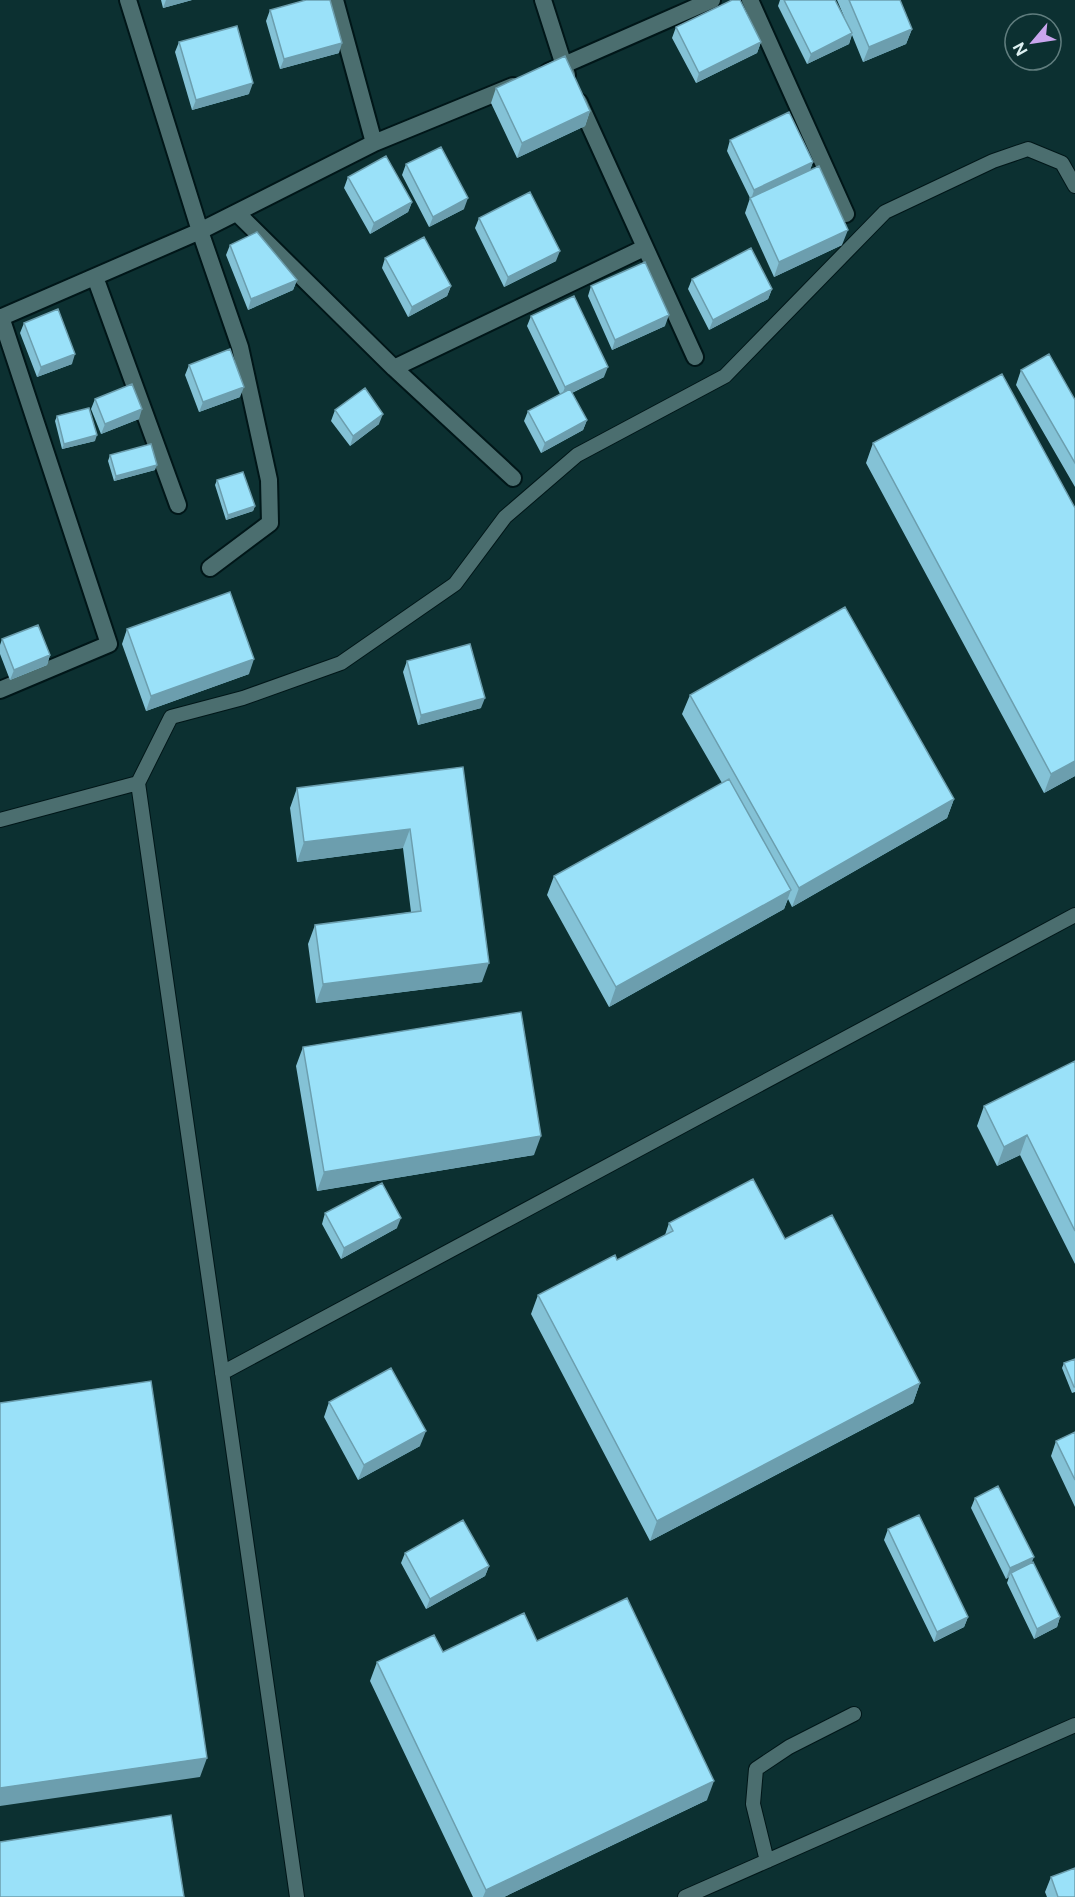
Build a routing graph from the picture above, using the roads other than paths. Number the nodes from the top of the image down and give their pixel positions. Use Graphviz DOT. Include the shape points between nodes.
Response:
graph roads {
  1 [pos="128,0"];
  2 [pos="335,0"];
  3 [pos="543,0"];
  4 [pos="712,0"];
  5 [pos="750,0"];
  6 [pos="563,66"];
  7 [pos="374,143"];
  8 [pos="1075,186"];
  9 [pos="237,213"];
  10 [pos="846,214"];
  11 [pos="200,231"];
  12 [pos="644,248"];
  13 [pos="95,277"];
  14 [pos="0,318"];
  15 [pos="695,357"];
  16 [pos="394,368"];
  17 [pos="513,478"];
  18 [pos="178,505"];
  19 [pos="210,568"];
  20 [pos="0,690"];
  21 [pos="138,783"];
  22 [pos="0,820"];
  23 [pos="1075,915"];
  24 [pos="222,1373"];
  25 [pos="854,1714"];
  26 [pos="1075,1725"];
  27 [pos="767,1861"];
  28 [pos="297,1897"];
  29 [pos="685,1897"];
  1 -- 11 [label="street"];
  2 -- 7 [label="street"];
  3 -- 6 [label="street"];
  4 -- 6 [label="street"];
  5 -- 10 [label="street"];
  6 -- 7 [label="street"];
  6 -- 12 [label="street"];
  7 -- 9 [label="street"];
  8 -- 21 [label="lane" via="1062,163 1028,149 993,161 885,212 725,376 577,455 505,517 455,584 341,663 243,698 171,717"];
  9 -- 11 [label="street"];
  9 -- 16 [label="street"];
  11 -- 13 [label="street"];
  11 -- 19 [label="street" via="240,347 269,480 270,524"];
  12 -- 15 [label="street"];
  12 -- 16 [label="street"];
  13 -- 14 [label="street"];
  13 -- 18 [label="street"];
  14 -- 20 [label="street" via="109,644"];
  16 -- 17 [label="street"];
  21 -- 22 [label="lane"];
  21 -- 24 [label="lane"];
  23 -- 24 [label="lane"];
  24 -- 28 [label="lane"];
  25 -- 27 [label="lane" via="789,1747 756,1769 753,1804"];
  26 -- 27 [label="lane"];
  27 -- 29 [label="lane"];
}
